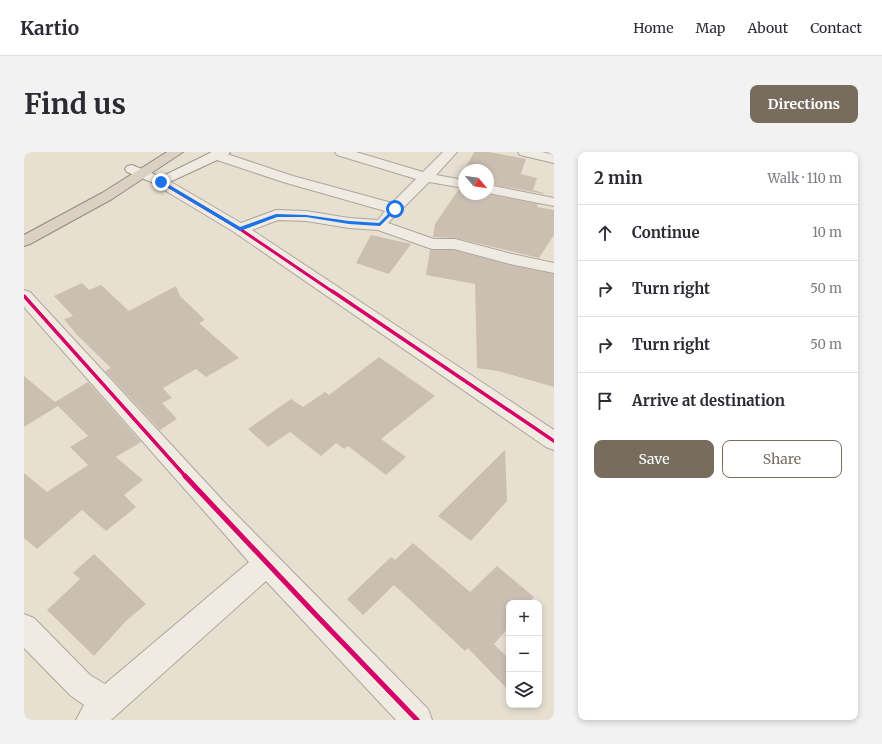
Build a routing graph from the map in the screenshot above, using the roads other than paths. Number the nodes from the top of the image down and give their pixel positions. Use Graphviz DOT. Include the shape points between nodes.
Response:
graph roads {
  1 [pos="157,152"];
  2 [pos="176,152"];
  3 [pos="342,152"];
  4 [pos="450,152"];
  5 [pos="525,152"];
  6 [pos="219,154"];
  7 [pos="554,159"];
  8 [pos="138,171"];
  9 [pos="426,177"];
  10 [pos="161,182"];
  11 [pos="458,183"];
  12 [pos="494,190"];
  13 [pos="554,202"];
  14 [pos="395,209"];
  15 [pos="380,225"];
  16 [pos="24,226"];
  17 [pos="240,229"];
  18 [pos="24,241"];
  19 [pos="554,268"];
  20 [pos="24,296"];
  21 [pos="554,441"];
  22 [pos="268,563"];
  23 [pos="24,628"];
  24 [pos="99,711"];
  25 [pos="417,720"];
  1 -- 8 [label="highway"];
  2 -- 8 [label="highway"];
  3 -- 9 [label="street"];
  4 -- 9 [label="street"];
  5 -- 7 [label="street"];
  6 -- 10 [label="street"];
  6 -- 14 [label="street" via="288,179"];
  8 -- 10 [label="street"];
  8 -- 16 [label="highway"];
  8 -- 18 [label="highway" via="70,218"];
  9 -- 11 [label="street"];
  9 -- 14 [label="street"];
  10 -- 17 [label="street"];
  12 -- 13 [label="street"];
  14 -- 15 [label="street"];
  15 -- 17 [label="street" via="276,215"];
  15 -- 19 [label="street" via="432,244 455,244"];
  17 -- 21 [label="street"];
  20 -- 22 [label="street"];
  22 -- 24 [label="street"];
  22 -- 25 [label="street"];
  23 -- 24 [label="street" via="80,685"];
}
